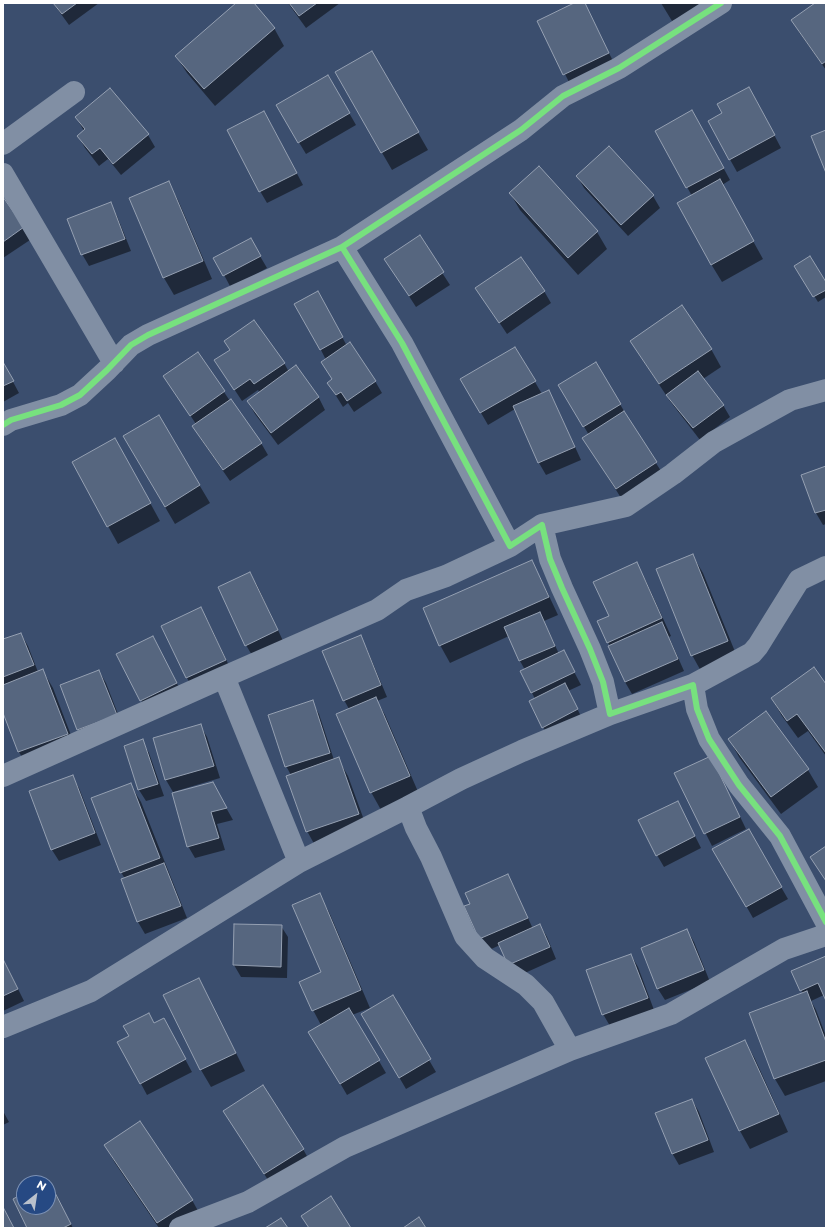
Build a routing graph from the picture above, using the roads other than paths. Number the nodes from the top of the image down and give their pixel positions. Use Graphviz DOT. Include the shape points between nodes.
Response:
graph roads {
  1 [pos="721,3"];
  2 [pos="74,92"];
  3 [pos="3,144"];
  4 [pos="3,174"];
  5 [pos="342,247"];
  6 [pos="114,363"];
  7 [pos="826,390"];
  8 [pos="3,425"];
  9 [pos="542,525"];
  10 [pos="510,546"];
  11 [pos="826,567"];
  12 [pos="224,677"];
  13 [pos="693,684"];
  14 [pos="610,714"];
  15 [pos="3,776"];
  16 [pos="408,807"];
  17 [pos="300,862"];
  18 [pos="826,922"];
  19 [pos="826,935"];
  20 [pos="3,1027"];
  21 [pos="570,1050"];
  22 [pos="180,1228"];
  1 -- 5 [label="street" via="619,68 563,96 521,130"];
  2 -- 3 [label="street"];
  4 -- 6 [label="street"];
  5 -- 6 [label="street" via="148,335 131,345"];
  5 -- 10 [label="street" via="402,343"];
  6 -- 8 [label="street" via="80,395 61,405 11,420"];
  7 -- 9 [label="street" via="790,400 714,442 626,506"];
  9 -- 10 [label="street"];
  9 -- 14 [label="street" via="550,559 603,682"];
  10 -- 12 [label="street" via="446,576 406,590 377,610"];
  11 -- 13 [label="street" via="799,580 752,653"];
  12 -- 15 [label="street"];
  12 -- 17 [label="street"];
  13 -- 14 [label="street"];
  13 -- 18 [label="street" via="697,709 709,739 739,785 780,836"];
  14 -- 16 [label="street" via="522,751"];
  16 -- 17 [label="street"];
  16 -- 21 [label="street" via="465,936 485,958 526,985 543,1002"];
  17 -- 20 [label="street" via="91,991"];
  19 -- 21 [label="street" via="784,949 671,1014"];
  21 -- 22 [label="street" via="345,1147 248,1202"];
}
